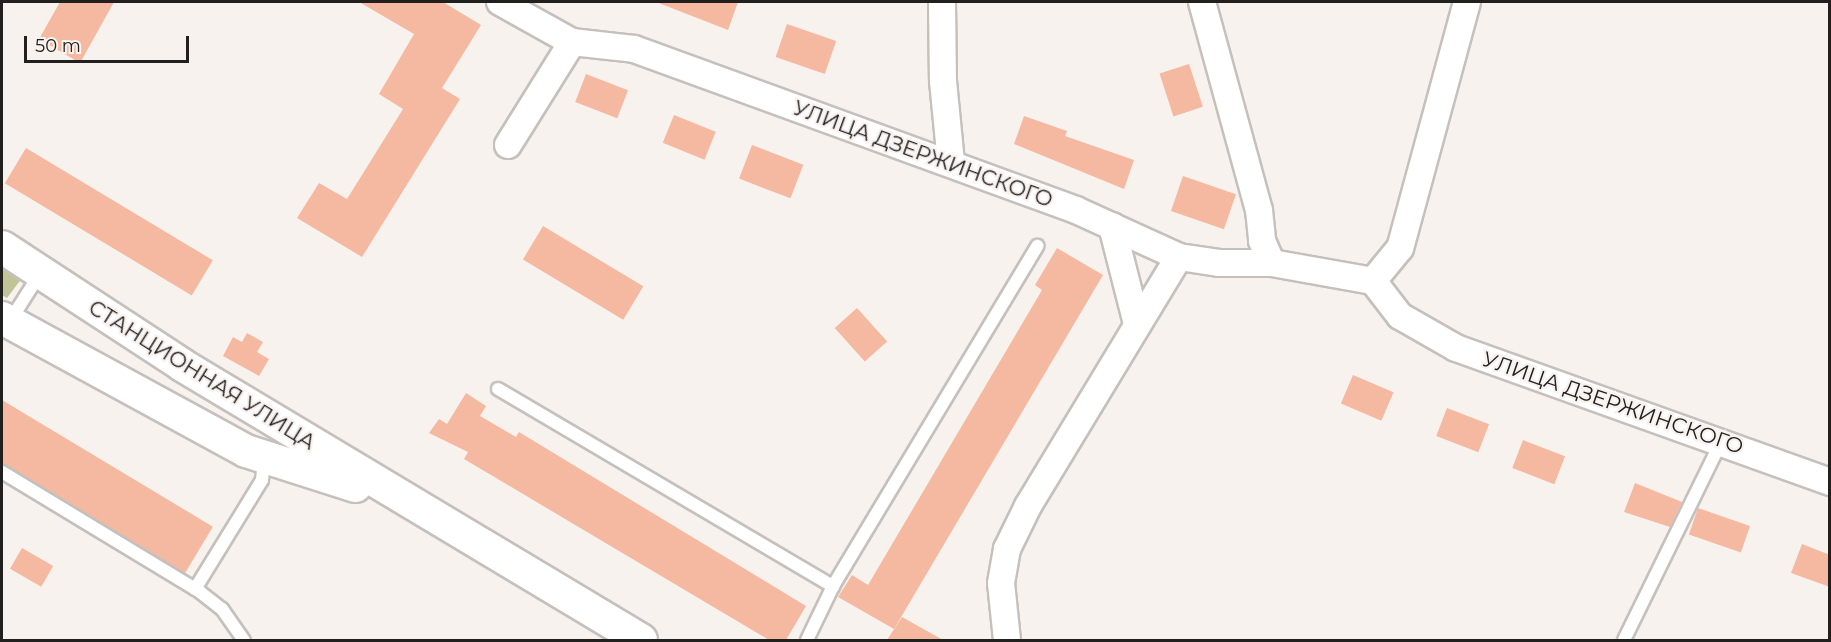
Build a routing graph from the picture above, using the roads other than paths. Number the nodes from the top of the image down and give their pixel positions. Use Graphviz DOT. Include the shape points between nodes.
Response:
graph roads {
  1 [pos="500,2"];
  2 [pos="942,2"];
  3 [pos="1202,2"];
  4 [pos="1467,2"];
  5 [pos="572,42"];
  6 [pos="508,145"];
  7 [pos="951,162"];
  8 [pos="1112,226"];
  9 [pos="1037,246"];
  10 [pos="2,247"];
  11 [pos="1267,252"];
  12 [pos="1179,257"];
  13 [pos="41,271"];
  14 [pos="1373,281"];
  15 [pos="5,320"];
  16 [pos="1137,324"];
  17 [pos="498,389"];
  18 [pos="1722,440"];
  19 [pos="246,451"];
  20 [pos="2,472"];
  21 [pos="1830,482"];
  22 [pos="403,501"];
  23 [pos="833,586"];
  24 [pos="195,589"];
  25 [pos="244,640"];
  26 [pos="641,640"];
  27 [pos="807,640"];
  28 [pos="1007,640"];
  29 [pos="1624,640"];
  1 -- 5 [label="street"];
  2 -- 7 [label="street" via="943,81"];
  3 -- 11 [label="street"];
  4 -- 14 [label="street" via="1400,248"];
  5 -- 6 [label="street"];
  5 -- 7 [label="street, УЛИЦА ДЗЕРЖИНСКОГО" via="634,49"];
  7 -- 8 [label="street, УЛИЦА ДЗЕРЖИНСКОГО"];
  8 -- 12 [label="street, УЛИЦА ДЗЕРЖИНСКОГО"];
  8 -- 16 [label="street"];
  9 -- 23 [label="lane"];
  10 -- 13 [label="street, СТАНЦИОННАЯ УЛИЦА"];
  11 -- 12 [label="street, УЛИЦА ДЗЕРЖИНСКОГО" via="1238,263"];
  11 -- 14 [label="street, УЛИЦА ДЗЕРЖИНСКОГО"];
  12 -- 16 [label="street"];
  13 -- 15 [label="lane"];
  13 -- 22 [label="street, СТАНЦИОННАЯ УЛИЦА" via="182,365"];
  14 -- 18 [label="street, УЛИЦА ДЗЕРЖИНСКОГО" via="1400,316 1456,348"];
  15 -- 19 [label="street, СТАНЦИОННАЯ УЛИЦА"];
  16 -- 28 [label="street" via="1028,506 1007,549 1001,583"];
  17 -- 23 [label="lane"];
  18 -- 21 [label="street, УЛИЦА ДЗЕРЖИНСКОГО"];
  18 -- 29 [label="lane"];
  19 -- 22 [label="street, СТАНЦИОННАЯ УЛИЦА"];
  19 -- 24 [label="lane" via="259,462 262,480"];
  20 -- 24 [label="lane"];
  22 -- 26 [label="street, СТАНЦИОННАЯ УЛИЦА"];
  23 -- 27 [label="lane"];
  24 -- 25 [label="lane" via="222,609"];
}
